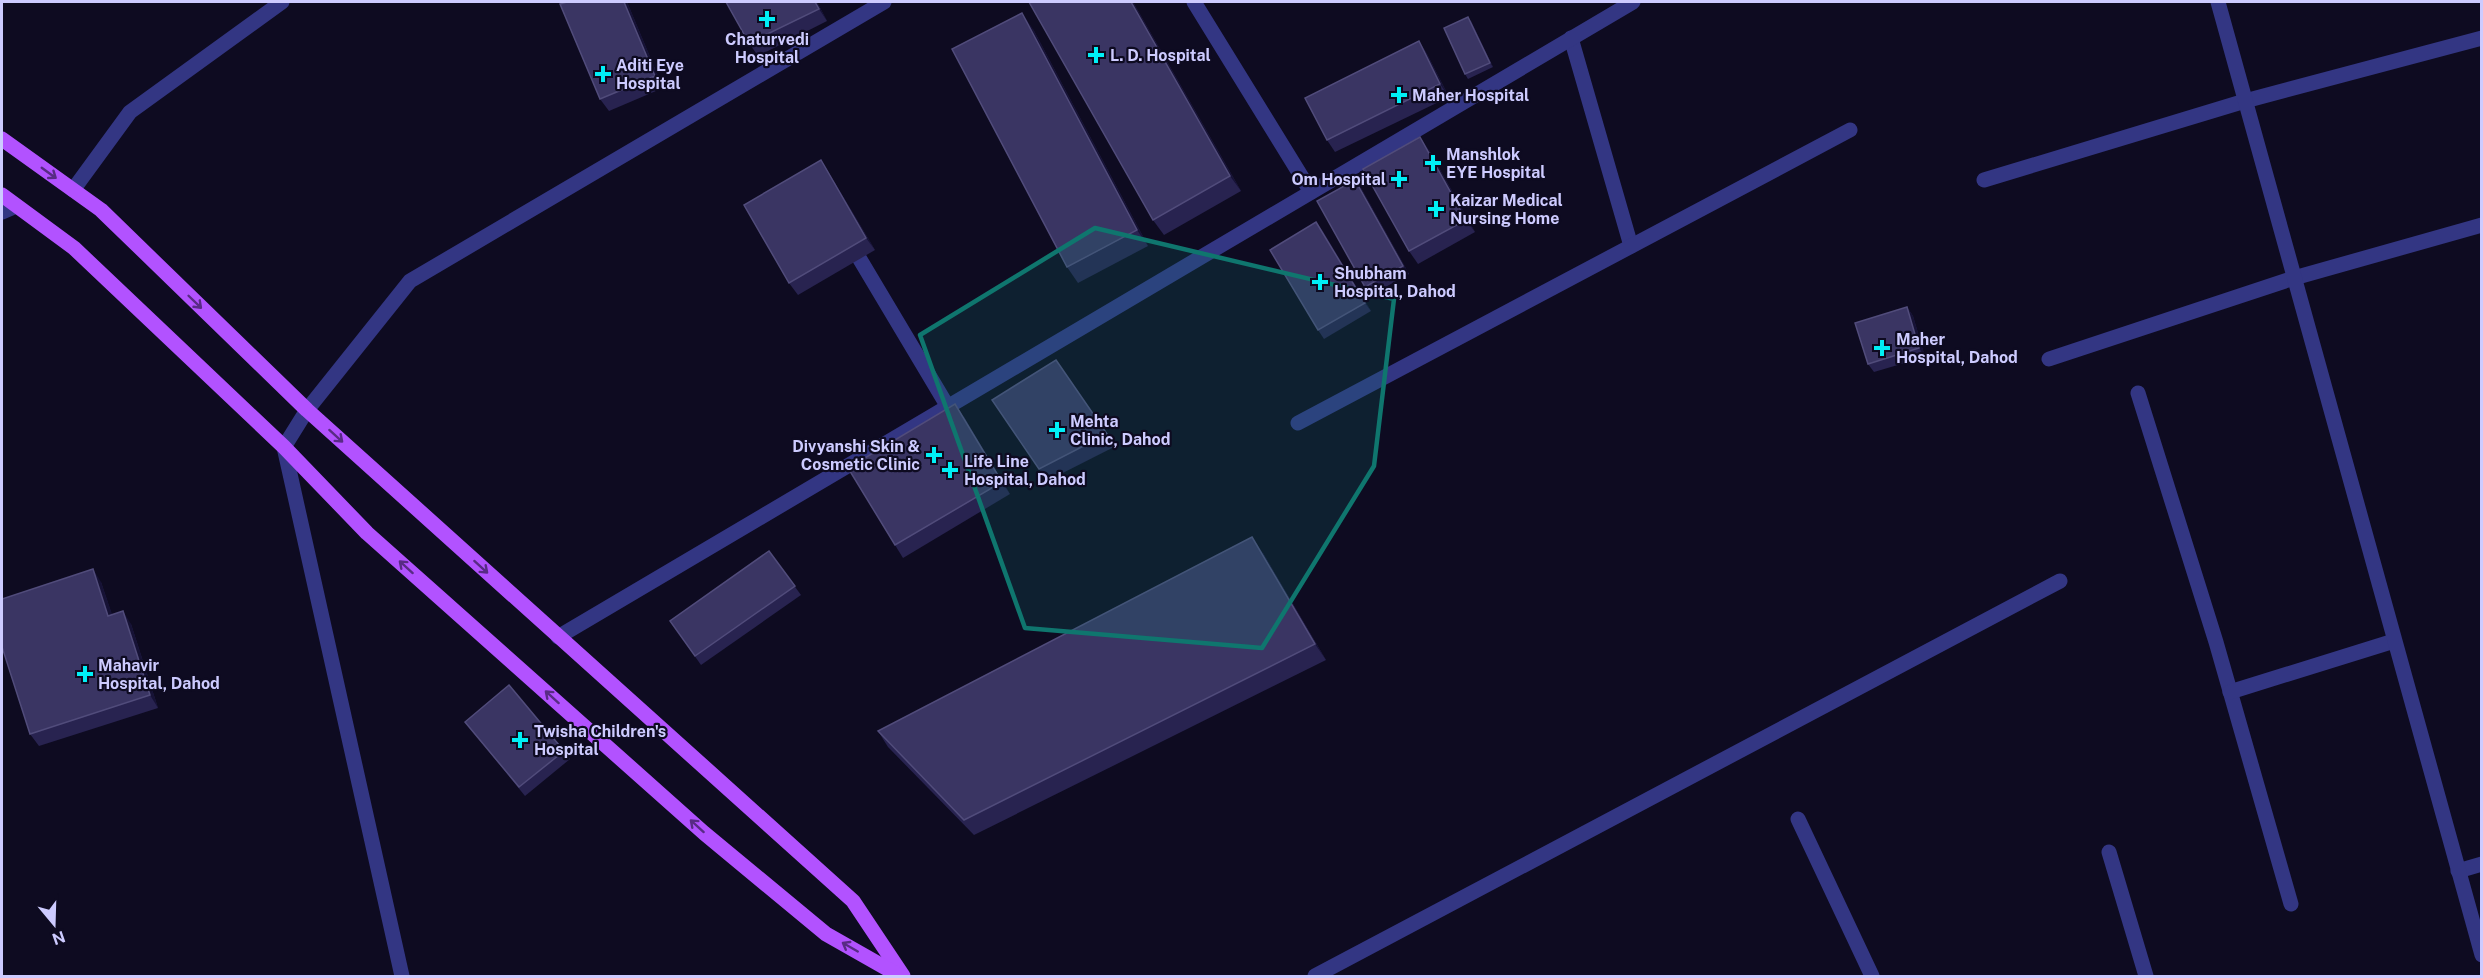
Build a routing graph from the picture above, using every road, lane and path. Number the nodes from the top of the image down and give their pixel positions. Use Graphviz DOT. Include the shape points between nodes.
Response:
graph roads {
  1 [pos="282,2"];
  2 [pos="884,2"];
  3 [pos="1194,2"];
  4 [pos="1633,2"];
  5 [pos="2218,2"];
  6 [pos="1571,38"];
  7 [pos="2481,38"];
  8 [pos="2245,101"];
  9 [pos="1850,130"];
  10 [pos="2,139"];
  11 [pos="1984,180"];
  12 [pos="73,190"];
  13 [pos="1311,192"];
  14 [pos="2,195"];
  15 [pos="16,206"];
  16 [pos="2,212"];
  17 [pos="2481,225"];
  18 [pos="841,227"];
  19 [pos="1631,246"];
  20 [pos="2294,278"];
  21 [pos="2049,359"];
  22 [pos="2138,393"];
  23 [pos="948,407"];
  24 [pos="307,410"];
  25 [pos="1298,423"];
  26 [pos="284,447"];
  27 [pos="2060,581"];
  28 [pos="558,637"];
  29 [pos="2394,641"];
  30 [pos="2230,692"];
  31 [pos="1798,819"];
  32 [pos="2109,852"];
  33 [pos="2481,864"];
  34 [pos="2458,871"];
  35 [pos="2292,904"];
  36 [pos="2481,955"];
  37 [pos="402,976"];
  38 [pos="902,976"];
  39 [pos="1315,976"];
  40 [pos="1872,976"];
  41 [pos="2146,976"];
  1 -- 12 [label="street" via="130,112"];
  2 -- 24 [label="street" via="410,281"];
  3 -- 13 [label="street"];
  4 -- 6 [label="street"];
  5 -- 8 [label="street"];
  6 -- 13 [label="street"];
  6 -- 19 [label="street"];
  7 -- 8 [label="street"];
  8 -- 11 [label="street"];
  8 -- 20 [label="street"];
  9 -- 19 [label="street"];
  10 -- 12 [label="main road, one-way"];
  12 -- 24 [label="main road, one-way" via="101,210"];
  13 -- 23 [label="street"];
  14 -- 15 [label="main road"];
  15 -- 16 [label="street"];
  15 -- 26 [label="main road" via="74,248"];
  17 -- 20 [label="street"];
  18 -- 23 [label="street"];
  19 -- 25 [label="street"];
  20 -- 21 [label="street"];
  20 -- 29 [label="street"];
  22 -- 30 [label="street"];
  23 -- 28 [label="street"];
  24 -- 26 [label="street"];
  24 -- 28 [label="main road, one-way"];
  26 -- 37 [label="street"];
  38 -- 26 [label="main road, one-way" via="826,934 704,832 367,532"];
  27 -- 39 [label="street"];
  28 -- 38 [label="main road" via="853,901"];
  29 -- 30 [label="street"];
  29 -- 34 [label="street"];
  30 -- 35 [label="street"];
  31 -- 40 [label="street"];
  32 -- 41 [label="street"];
  33 -- 34 [label="street"];
  34 -- 36 [label="street"];
}
